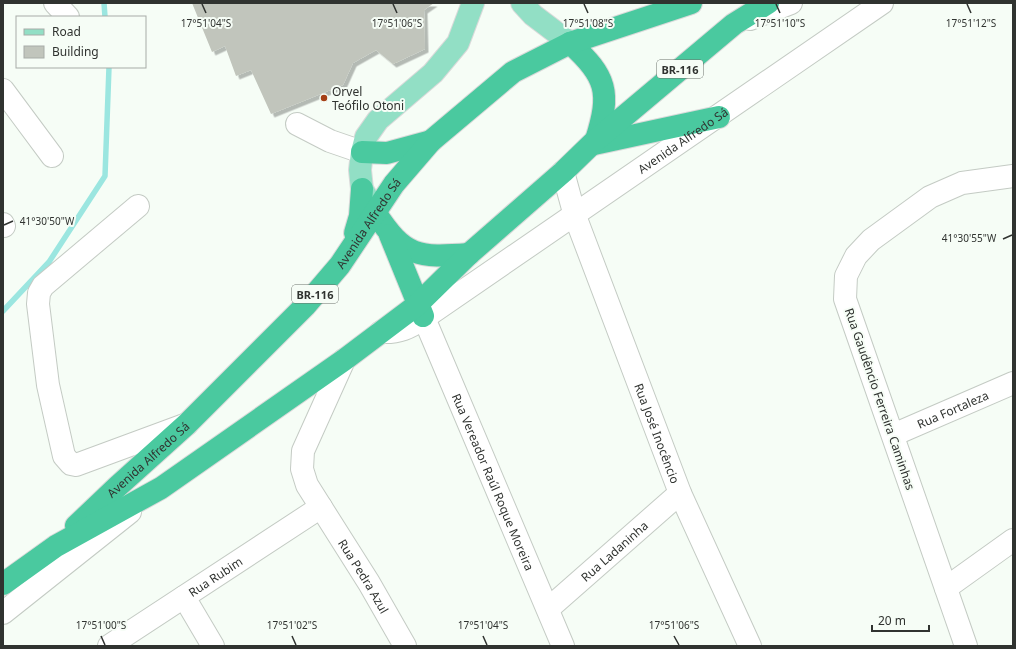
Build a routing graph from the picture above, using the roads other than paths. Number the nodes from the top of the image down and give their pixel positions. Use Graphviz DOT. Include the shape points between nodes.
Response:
graph roads {
  1 [pos="55,3"];
  2 [pos="473,3"];
  3 [pos="522,3"];
  4 [pos="691,3"];
  5 [pos="768,3"];
  6 [pos="791,3"];
  7 [pos="882,3"];
  8 [pos="67,16"];
  9 [pos="734,24"];
  10 [pos="570,43"];
  11 [pos="3,90"];
  12 [pos="718,117"];
  13 [pos="298,124"];
  14 [pos="431,141"];
  15 [pos="593,143"];
  16 [pos="362,152"];
  17 [pos="52,156"];
  18 [pos="563,172"];
  19 [pos="1013,176"];
  20 [pos="362,189"];
  21 [pos="138,206"];
  22 [pos="375,212"];
  23 [pos="575,216"];
  24 [pos="389,234"];
  25 [pos="469,254"];
  26 [pos="340,265"];
  27 [pos="421,311"];
  28 [pos="344,360"];
  29 [pos="1013,383"];
  30 [pos="187,424"];
  31 [pos="893,435"];
  32 [pos="161,488"];
  33 [pos="680,493"];
  34 [pos="321,507"];
  35 [pos="1013,540"];
  36 [pos="56,546"];
  37 [pos="3,584"];
  38 [pos="946,588"];
  39 [pos="184,597"];
  40 [pos="548,609"];
  41 [pos="3,613"];
  42 [pos="109,646"];
  43 [pos="213,646"];
  44 [pos="405,646"];
  45 [pos="563,646"];
  46 [pos="750,646"];
  47 [pos="966,646"];
  1 -- 8 [label="street"];
  2 -- 16 [label="main road" via="458,44 433,72 378,120 366,137"];
  3 -- 10 [label="main road"];
  4 -- 10 [label="highway, Avenida Alfredo Sá / BR-116"];
  5 -- 9 [label="highway, BR-116"];
  6 -- 9 [label="street"];
  7 -- 12 [label="street, Avenida Alfredo Sá"];
  9 -- 15 [label="highway, BR-116"];
  10 -- 14 [label="highway, Avenida Alfredo Sá / BR-116" via="513,72"];
  10 -- 15 [label="highway" via="585,57 598,75 605,96 604,115"];
  11 -- 17 [label="street"];
  12 -- 15 [label="highway"];
  12 -- 23 [label="street, Avenida Alfredo Sá"];
  13 -- 16 [label="street" via="330,141"];
  14 -- 16 [label="highway" via="387,153"];
  14 -- 22 [label="highway, Avenida Alfredo Sá / BR-116" via="394,184"];
  15 -- 18 [label="highway, Avenida Alfredo Sá / BR-116"];
  16 -- 20 [label="main road"];
  18 -- 23 [label="street, Rua José Inocêncio"];
  18 -- 25 [label="highway, Avenida Alfredo Sá / BR-116"];
  19 -- 31 [label="street, Rua Gaudêncio Ferreira Caminhas" via="962,183 930,197 871,240 856,256 846,276 845,299"];
  20 -- 22 [label="main road"];
  20 -- 26 [label="highway" via="360,216"];
  21 -- 30 [label="street" via="42,286 38,304 49,392 64,456 71,464 76,465"];
  22 -- 24 [label="highway"];
  22 -- 26 [label="highway, Avenida Alfredo Sá / BR-116"];
  23 -- 27 [label="street, Avenida Alfredo Sá"];
  23 -- 33 [label="street, Rua José Inocêncio"];
  24 -- 25 [label="highway" via="409,251 434,257"];
  24 -- 27 [label="highway"];
  25 -- 27 [label="highway, Avenida Alfredo Sá / BR-116"];
  26 -- 30 [label="highway, Avenida Alfredo Sá / BR-116" via="305,306"];
  27 -- 28 [label="highway, Avenida Alfredo Sá / BR-116" via="381,332"];
  27 -- 40 [label="street, Rua Vereador Raúl Roque Moreira"];
  28 -- 32 [label="highway, Avenida Alfredo Sá / BR-116"];
  28 -- 34 [label="street, Rua Pedra Azul" via="304,451 302,469 306,485"];
  29 -- 31 [label="street, Rua Fortaleza"];
  30 -- 36 [label="highway, Avenida Alfredo Sá / BR-116" via="117,486"];
  31 -- 38 [label="street, Rua Gaudêncio Ferreira Caminhas"];
  32 -- 36 [label="highway, Avenida Alfredo Sá / BR-116"];
  32 -- 41 [label="street, Avenida Alfredo Sá"];
  33 -- 40 [label="street, Rua Ladaninha"];
  33 -- 46 [label="street, Rua José Inocêncio"];
  34 -- 39 [label="street, Rua Rubim"];
  34 -- 44 [label="street, Rua Pedra Azul"];
  35 -- 38 [label="street"];
  36 -- 37 [label="highway, Avenida Alfredo Sá / BR-116"];
  38 -- 47 [label="street, Rua Gaudêncio Ferreira Caminhas"];
  39 -- 42 [label="street, Rua Rubim"];
  39 -- 43 [label="street"];
  40 -- 45 [label="street, Rua Vereador Raúl Roque Moreira"];
}
